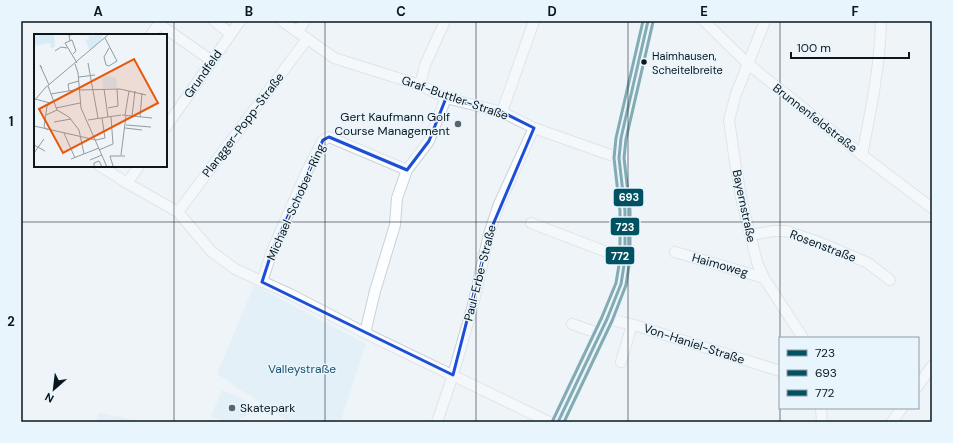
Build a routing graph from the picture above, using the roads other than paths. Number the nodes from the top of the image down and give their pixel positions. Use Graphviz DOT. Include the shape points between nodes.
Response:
graph roads {
  1 [pos="214,21"];
  2 [pos="240,21"];
  3 [pos="282,21"];
  4 [pos="305,21"];
  5 [pos="445,21"];
  6 [pos="534,21"];
  7 [pos="648,21"];
  8 [pos="704,21"];
  9 [pos="765,21"];
  10 [pos="881,21"];
  11 [pos="160,22"];
  12 [pos="297,32"];
  13 [pos="152,34"];
  14 [pos="231,34"];
  15 [pos="306,39"];
  16 [pos="212,62"];
  17 [pos="748,64"];
  18 [pos="420,85"];
  19 [pos="446,98"];
  20 [pos="502,112"];
  21 [pos="168,122"];
  22 [pos="534,128"];
  23 [pos="862,154"];
  24 [pos="619,158"];
  25 [pos="102,167"];
  26 [pos="138,167"];
  27 [pos="407,170"];
  28 [pos="127,184"];
  29 [pos="932,208"];
  30 [pos="178,212"];
  31 [pos="531,223"];
  32 [pos="751,235"];
  33 [pos="675,252"];
  34 [pos="625,259"];
  35 [pos="764,278"];
  36 [pos="890,280"];
  37 [pos="262,282"];
  38 [pos="608,319"];
  39 [pos="572,324"];
  40 [pos="632,325"];
  41 [pos="365,333"];
  42 [pos="600,334"];
  43 [pos="802,337"];
  44 [pos="621,362"];
  45 [pos="930,369"];
  46 [pos="919,370"];
  47 [pos="779,371"];
  48 [pos="453,375"];
  49 [pos="919,385"];
  50 [pos="821,409"];
  51 [pos="901,409"];
  52 [pos="437,422"];
  53 [pos="549,422"];
  54 [pos="558,422"];
  55 [pos="822,422"];
  56 [pos="892,422"];
  1 -- 14 [label="street"];
  2 -- 14 [label="street, Grundfeld"];
  3 -- 12 [label="street, Graf-Buttler-Straße"];
  4 -- 12 [label="street"];
  5 -- 18 [label="street" via="425,65"];
  6 -- 20 [label="street"];
  7 -- 24 [label="street" via="621,138"];
  8 -- 17 [label="street, Brunnenfeldstraße"];
  9 -- 17 [label="street, Bayernstraße"];
  10 -- 23 [label="street" via="875,85"];
  11 -- 13 [label="street"];
  11 -- 16 [label="street"];
  12 -- 15 [label="street, Graf-Buttler-Straße"];
  14 -- 16 [label="street, Grundfeld"];
  15 -- 18 [label="street, Graf-Buttler-Straße" via="334,57"];
  15 -- 30 [label="street, Plangger-Popp-Straße"];
  16 -- 21 [label="street, Grundfeld"];
  17 -- 23 [label="street, Brunnenfeldstraße"];
  17 -- 32 [label="street, Bayernstraße" via="729,120 742,202"];
  18 -- 19 [label="street, Graf-Buttler-Straße"];
  19 -- 20 [label="street, Graf-Buttler-Straße"];
  19 -- 27 [label="street" via="429,141"];
  20 -- 22 [label="street, Graf-Buttler-Straße"];
  22 -- 24 [label="street, Graf-Buttler-Straße"];
  22 -- 48 [label="street, Paul-Erbe-Straße" via="499,204 489,234 473,305"];
  23 -- 29 [label="street, Brunnenfeldstraße"];
  24 -- 34 [label="street" via="625,211"];
  25 -- 28 [label="street"];
  26 -- 28 [label="street"];
  27 -- 37 [label="street, Michael-Schober-Ring" via="329,137 323,140 272,251"];
  27 -- 41 [label="street" via="397,198 395,225"];
  28 -- 30 [label="street"];
  30 -- 37 [label="street" via="211,252 235,269"];
  31 -- 34 [label="street"];
  32 -- 35 [label="street, Bayernstraße" via="757,262"];
  32 -- 36 [label="street, Rosenstraße" via="786,231 868,263"];
  33 -- 35 [label="street, Haimoweg"];
  34 -- 38 [label="street" via="621,284"];
  35 -- 43 [label="street, Bayernstraße"];
  37 -- 41 [label="street"];
  38 -- 40 [label="street, Von-Haniel-Straße"];
  38 -- 42 [label="street"];
  39 -- 42 [label="street"];
  40 -- 44 [label="street"];
  40 -- 47 [label="street, Von-Haniel-Straße"];
  41 -- 48 [label="street"];
  42 -- 54 [label="street"];
  45 -- 46 [label="street"];
  45 -- 49 [label="street"];
  48 -- 52 [label="street, Paul-Erbe-Straße"];
  48 -- 53 [label="street"];
  50 -- 55 [label="street"];
  51 -- 56 [label="street"];
}
